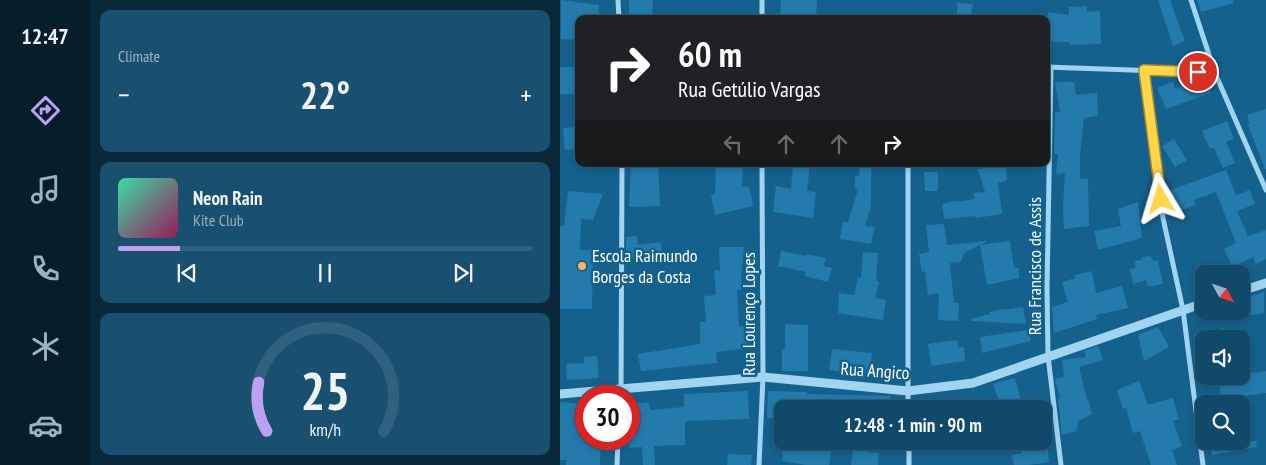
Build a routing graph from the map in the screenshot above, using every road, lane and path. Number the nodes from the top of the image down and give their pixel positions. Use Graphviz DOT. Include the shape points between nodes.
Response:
graph roads {
  1 [pos="618,0"];
  2 [pos="762,0"];
  3 [pos="1191,0"];
  4 [pos="619,15"];
  5 [pos="762,15"];
  6 [pos="1050,67"];
  7 [pos="1144,70"];
  8 [pos="1215,73"];
  9 [pos="622,167"];
  10 [pos="762,167"];
  11 [pos="908,167"];
  12 [pos="1048,167"];
  13 [pos="1266,190"];
  14 [pos="1266,283"];
  15 [pos="1250,288"];
  16 [pos="1195,306"];
  17 [pos="1183,310"];
  18 [pos="1048,356"];
  19 [pos="763,377"];
  20 [pos="622,385"];
  21 [pos="640,390"];
  22 [pos="908,391"];
  23 [pos="560,394"];
  24 [pos="575,394"];
  25 [pos="908,400"];
  26 [pos="618,450"];
  27 [pos="908,450"];
  28 [pos="617,465"];
  29 [pos="759,465"];
  30 [pos="909,465"];
  31 [pos="1061,465"];
  32 [pos="1202,465"];
  1 -- 4 [label="street"];
  2 -- 5 [label="street"];
  3 -- 8 [label="street"];
  6 -- 7 [label="street"];
  7 -- 8 [label="street"];
  7 -- 17 [label="street" via="1163,218"];
  8 -- 13 [label="street"];
  9 -- 20 [label="street"];
  10 -- 19 [label="street, Rua Lourenço Lopes"];
  11 -- 22 [label="street"];
  12 -- 18 [label="street, Rua Francisco de Assis"];
  14 -- 15 [label="street"];
  16 -- 17 [label="street, Rua Angico"];
  17 -- 18 [label="street, Rua Angico"];
  17 -- 32 [label="street"];
  18 -- 22 [label="street, Rua Angico" via="973,383"];
  18 -- 31 [label="street, Rua Francisco de Assis"];
  19 -- 21 [label="street, Rua Angico"];
  19 -- 22 [label="street, Rua Angico"];
  19 -- 29 [label="street, Rua Lourenço Lopes"];
  22 -- 25 [label="street"];
  23 -- 24 [label="street, Rua Angico"];
  26 -- 28 [label="street"];
  27 -- 30 [label="street"];
}
